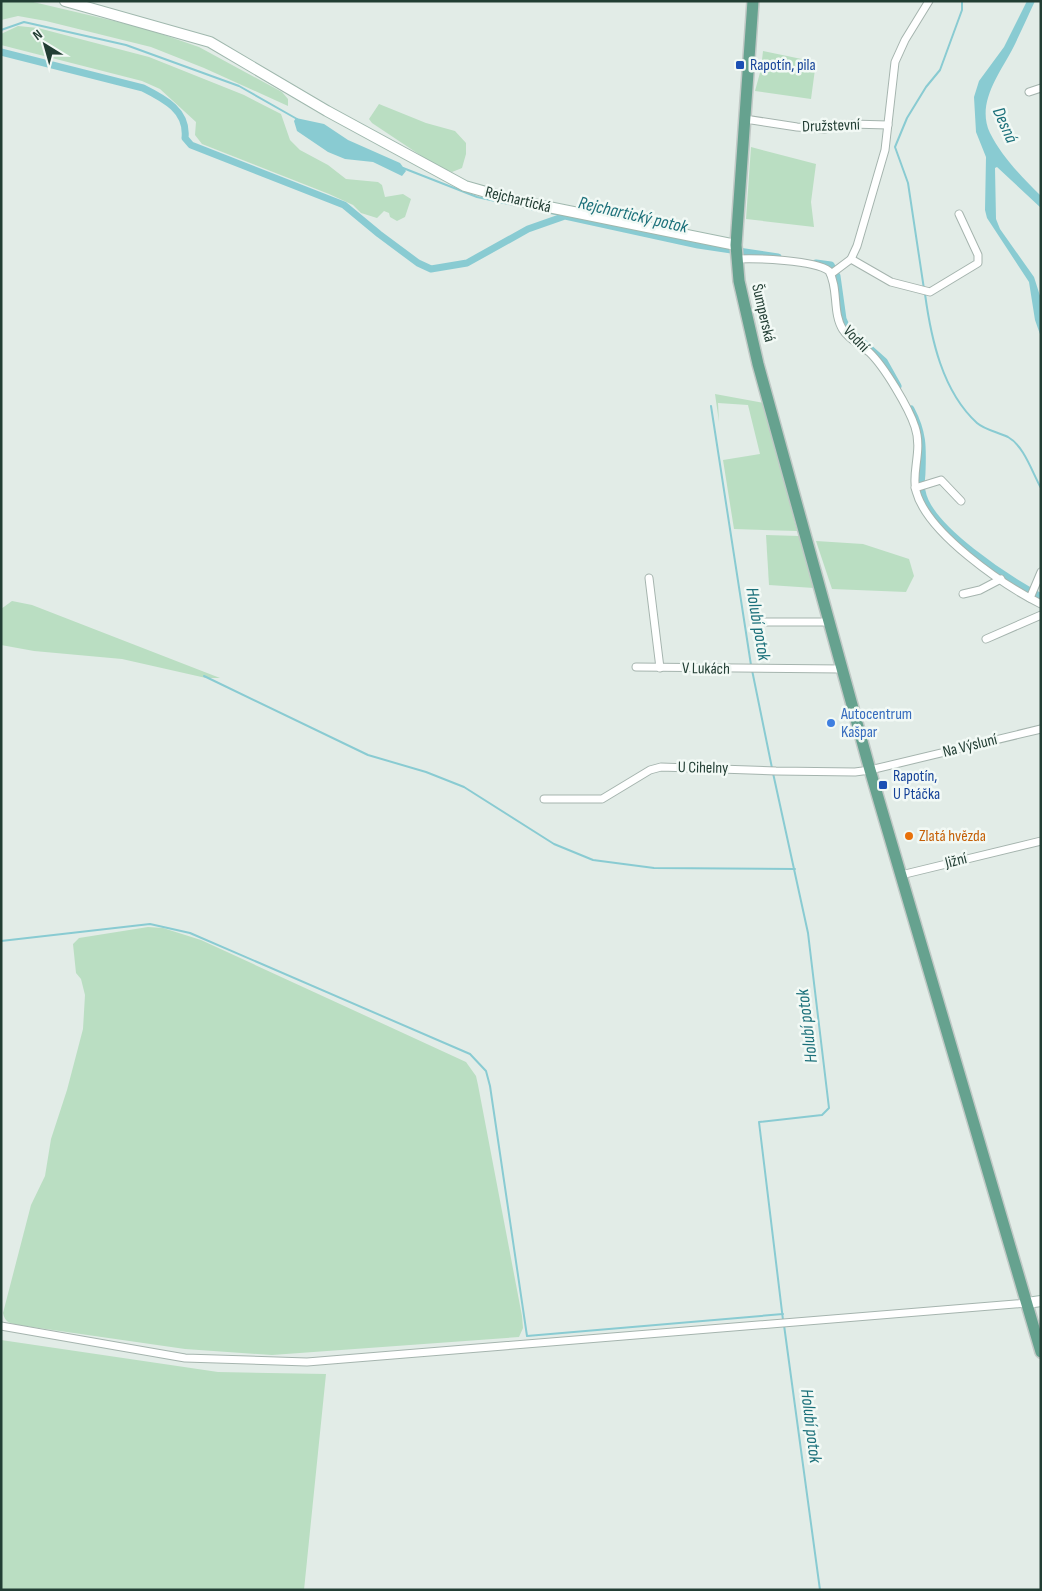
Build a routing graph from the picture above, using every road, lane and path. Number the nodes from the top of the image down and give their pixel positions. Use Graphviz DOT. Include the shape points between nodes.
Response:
graph roads {
  1 [pos="65,1"];
  2 [pos="753,1"];
  3 [pos="929,1"];
  4 [pos="1041,88"];
  5 [pos="1029,92"];
  6 [pos="745,118"];
  7 [pos="888,125"];
  8 [pos="959,214"];
  9 [pos="736,252"];
  10 [pos="851,259"];
  11 [pos="834,272"];
  12 [pos="919,487"];
  13 [pos="961,501"];
  14 [pos="1041,572"];
  15 [pos="649,578"];
  16 [pos="1001,579"];
  17 [pos="963,594"];
  18 [pos="1031,598"];
  19 [pos="1041,604"];
  20 [pos="1041,615"];
  21 [pos="759,622"];
  22 [pos="829,622"];
  23 [pos="986,639"];
  24 [pos="636,667"];
  25 [pos="660,668"];
  26 [pos="842,668"];
  27 [pos="1041,729"];
  28 [pos="870,770"];
  29 [pos="544,799"];
  30 [pos="1041,841"];
  31 [pos="901,875"];
  32 [pos="1041,1302"];
  33 [pos="1026,1304"];
  34 [pos="1,1326"];
  35 [pos="1041,1352"];
  1 -- 9 [label="street, Rejchartická" via="210,42 464,186"];
  2 -- 6 [label="main road, Šumperská"];
  3 -- 7 [label="street" via="895,62"];
  4 -- 5 [label="street"];
  6 -- 7 [label="street, Družstevní" via="815,128 851,124"];
  6 -- 9 [label="main road, Šumperská"];
  7 -- 10 [label="street" via="880,170"];
  8 -- 10 [label="street" via="978,255 978,263 933,290 925,292 891,282"];
  9 -- 11 [label="street" via="823,267"];
  9 -- 22 [label="main road, Šumperská" via="739,281 758,364"];
  10 -- 11 [label="street"];
  11 -- 12 [label="street, Vodní" via="843,330 869,352 883,370 915,426 919,447"];
  12 -- 13 [label="street" via="941,480"];
  12 -- 16 [label="street, Vodní" via="921,505 939,529"];
  14 -- 18 [label="street"];
  15 -- 25 [label="street, V Lukách"];
  16 -- 17 [label="street" via="980,590"];
  16 -- 18 [label="street, Vodní"];
  18 -- 19 [label="street, Vodní"];
  20 -- 23 [label="street"];
  21 -- 22 [label="street"];
  22 -- 26 [label="main road, Šumperská"];
  24 -- 25 [label="street, V Lukách"];
  25 -- 26 [label="street, V Lukách"];
  26 -- 28 [label="main road, Šumperská"];
  27 -- 28 [label="street, Na Výsluní"];
  28 -- 29 [label="street, U Cihelny" via="661,767 650,770 602,799"];
  28 -- 31 [label="main road, Šumperská"];
  30 -- 31 [label="street, Jižní"];
  31 -- 33 [label="main road, Šumperská"];
  32 -- 33 [label="street"];
  33 -- 34 [label="street" via="308,1362 185,1358"];
  33 -- 35 [label="main road, Šumperská"];
}
